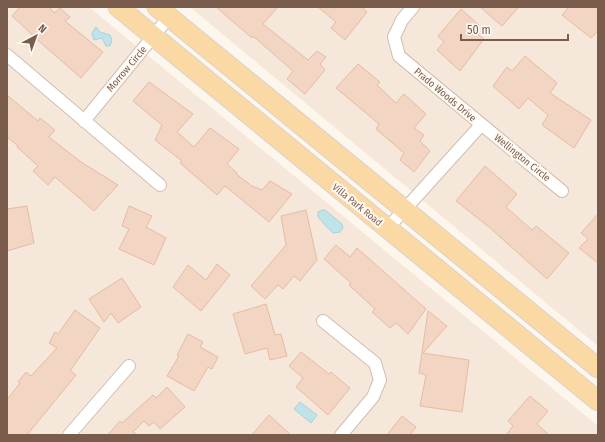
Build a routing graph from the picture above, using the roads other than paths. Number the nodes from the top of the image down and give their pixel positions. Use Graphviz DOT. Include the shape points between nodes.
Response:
graph roads {
  1 [pos="118,7"];
  2 [pos="413,7"];
  3 [pos="163,12"];
  4 [pos="153,37"];
  5 [pos="7,55"];
  6 [pos="84,120"];
  7 [pos="481,125"];
  8 [pos="160,185"];
  9 [pos="562,191"];
  10 [pos="405,210"];
  11 [pos="388,229"];
  12 [pos="324,321"];
  13 [pos="129,366"];
  14 [pos="598,368"];
  15 [pos="598,401"];
  16 [pos="69,435"];
  17 [pos="341,435"];
  1 -- 4 [label="main road, Villa Park Road"];
  2 -- 7 [label="street, Prado Woods Drive" via="402,20 394,37 398,56"];
  3 -- 4 [label="street, Morrow Circle"];
  3 -- 10 [label="main road"];
  4 -- 6 [label="street, Morrow Circle"];
  4 -- 11 [label="main road, Villa Park Road"];
  5 -- 6 [label="street"];
  6 -- 8 [label="street"];
  7 -- 9 [label="street, Wellington Circle"];
  7 -- 10 [label="street, Prado Woods Drive"];
  10 -- 11 [label="street, Prado Woods Drive"];
  10 -- 14 [label="main road"];
  11 -- 15 [label="main road, Villa Park Road"];
  12 -- 17 [label="street" via="375,363 380,380 373,396"];
  13 -- 16 [label="street"];
}
